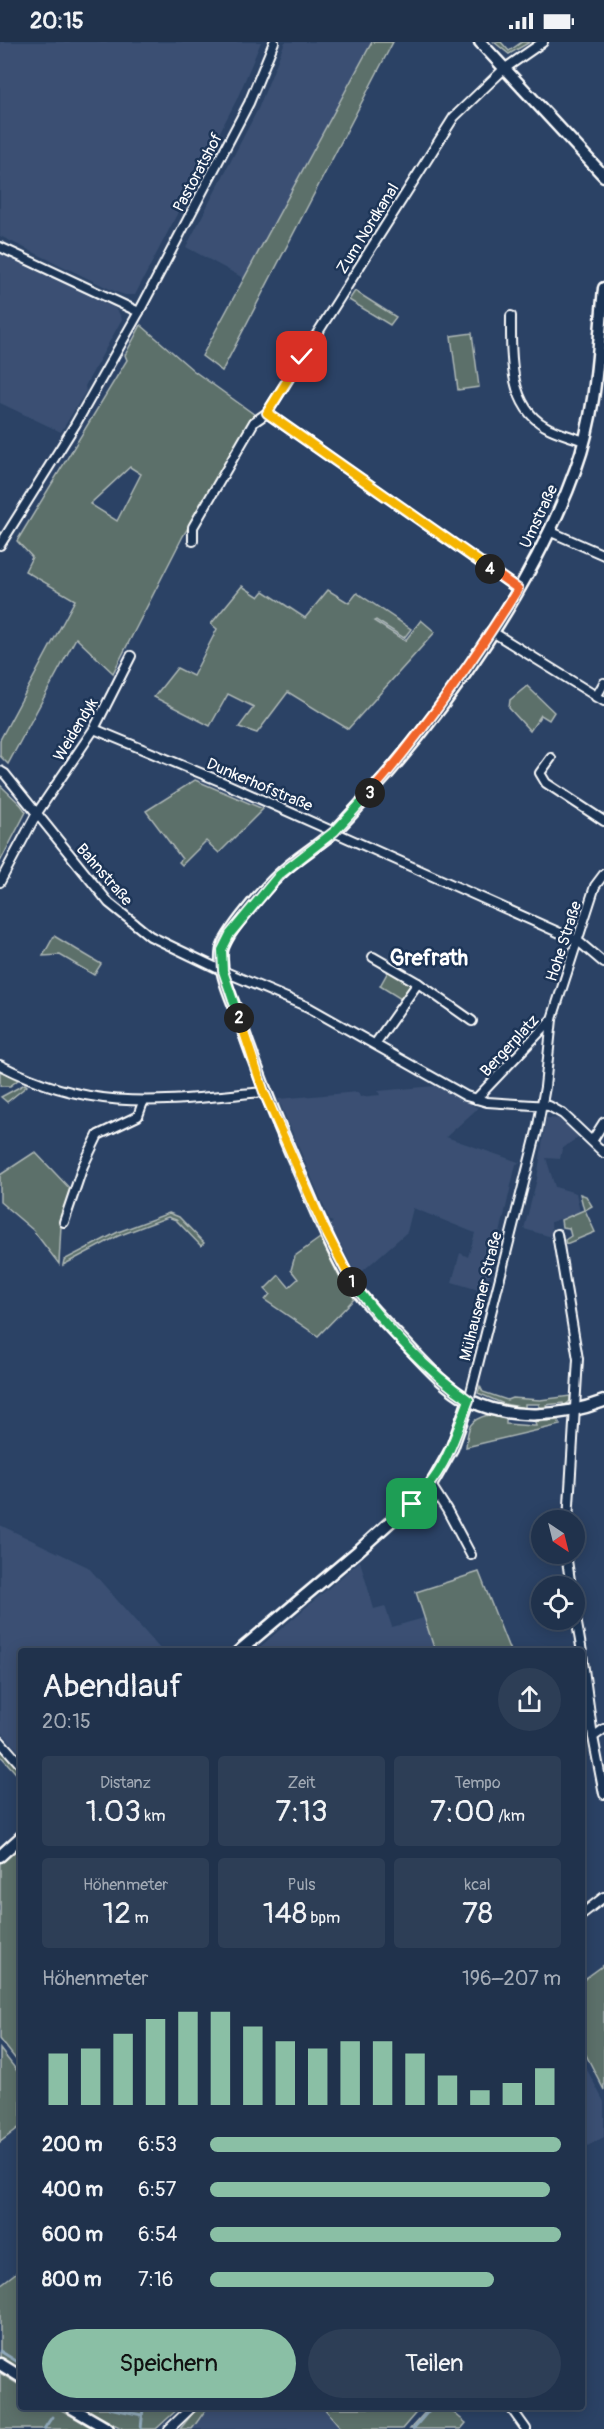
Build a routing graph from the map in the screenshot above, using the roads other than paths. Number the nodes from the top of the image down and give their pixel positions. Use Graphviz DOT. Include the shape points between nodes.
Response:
graph roads {
  1 [pos="274,42"];
  2 [pos="480,42"];
  3 [pos="543,42"];
  4 [pos="504,69"];
  5 [pos="604,177"];
  6 [pos="0,247"];
  7 [pos="604,288"];
  8 [pos="139,312"];
  9 [pos="511,316"];
  10 [pos="267,413"];
  11 [pos="584,441"];
  12 [pos="549,531"];
  13 [pos="193,541"];
  14 [pos="0,545"];
  15 [pos="604,555"];
  16 [pos="518,589"];
  17 [pos="491,632"];
  18 [pos="131,656"];
  19 [pos="604,682"];
  20 [pos="600,699"];
  21 [pos="94,729"];
  22 [pos="551,758"];
  23 [pos="0,771"];
  24 [pos="37,813"];
  25 [pos="604,820"];
  26 [pos="335,831"];
  27 [pos="604,874"];
  28 [pos="0,882"];
  29 [pos="578,940"];
  30 [pos="373,957"];
  31 [pos="604,963"];
  32 [pos="223,971"];
  33 [pos="418,983"];
  34 [pos="552,1019"];
  35 [pos="472,1022"];
  36 [pos="375,1044"];
  37 [pos="0,1065"];
  38 [pos="264,1092"];
  39 [pos="476,1100"];
  40 [pos="143,1102"];
  41 [pos="542,1105"];
  42 [pos="604,1122"];
  43 [pos="592,1141"];
  44 [pos="604,1153"];
  45 [pos="64,1222"];
  46 [pos="557,1234"];
  47 [pos="469,1400"];
  48 [pos="604,1401"];
  49 [pos="576,1410"];
  50 [pos="431,1485"];
  51 [pos="569,1510"];
  52 [pos="471,1555"];
  53 [pos="578,1630"];
  54 [pos="243,1648"];
  55 [pos="581,1648"];
  56 [pos="585,1676"];
  57 [pos="604,1729"];
  58 [pos="593,1737"];
  59 [pos="0,1741"];
  60 [pos="18,1762"];
  61 [pos="604,1794"];
  62 [pos="18,1841"];
  63 [pos="0,1856"];
  64 [pos="604,1897"];
  65 [pos="585,1912"];
  66 [pos="0,2364"];
  67 [pos="18,2375"];
  68 [pos="75,2410"];
  69 [pos="188,2410"];
  70 [pos="512,2410"];
  71 [pos="108,2429"];
  72 [pos="169,2429"];
  73 [pos="526,2429"];
  1 -- 8 [label="street, Pastoratshof" via="249,103"];
  2 -- 4 [label="street"];
  3 -- 4 [label="street, Zum Nordkanal"];
  4 -- 5 [label="street"];
  4 -- 10 [label="street, Zum Nordkanal" via="454,117"];
  6 -- 8 [label="street"];
  7 -- 11 [label="street, Umstraße" via="593,398"];
  8 -- 14 [label="street, Pastoratshof"];
  9 -- 11 [label="street" via="511,351 524,406 545,426"];
  10 -- 13 [label="street" via="254,422 202,510 193,527"];
  10 -- 16 [label="street"];
  11 -- 12 [label="street, Umstraße"];
  12 -- 15 [label="street"];
  12 -- 16 [label="street, Umstraße"];
  16 -- 17 [label="street, Umstraße"];
  17 -- 20 [label="street"];
  17 -- 26 [label="street, Umstraße" via="413,744"];
  18 -- 21 [label="street, Weidendyk"];
  19 -- 20 [label="street"];
  21 -- 24 [label="street, Weidendyk"];
  21 -- 26 [label="street, Dunkerhofstraße"];
  22 -- 25 [label="street" via="540,773 546,783"];
  23 -- 24 [label="street, Bahnstraße"];
  24 -- 28 [label="street, Weidendyk"];
  24 -- 32 [label="street, Bahnstraße" via="109,903 129,921 150,936"];
  26 -- 29 [label="street, Dunkerhofstraße"];
  26 -- 32 [label="street, Umstraße" via="279,875 236,925 222,950"];
  27 -- 29 [label="street, Hohe Straße" via="595,886"];
  29 -- 31 [label="street, Dunkerhofstraße"];
  29 -- 34 [label="street, Hohe Straße"];
  30 -- 33 [label="street"];
  32 -- 36 [label="street, Bahnstraße" via="308,1007"];
  32 -- 38 [label="street, Umstraße"];
  33 -- 35 [label="street"];
  33 -- 36 [label="street"];
  34 -- 39 [label="street, Bergerplatz"];
  34 -- 41 [label="street, Bergerplatz"];
  36 -- 39 [label="street, Bahnstraße"];
  37 -- 40 [label="street" via="71,1094"];
  38 -- 40 [label="street"];
  38 -- 47 [label="street, Umstraße" via="348,1278 429,1368"];
  39 -- 41 [label="street, Bahnstraße"];
  40 -- 45 [label="street" via="138,1116 98,1136"];
  41 -- 43 [label="street" via="563,1114"];
  41 -- 47 [label="street, Mülhausener Straße"];
  42 -- 43 [label="street"];
  43 -- 44 [label="street"];
  46 -- 49 [label="street" via="578,1359"];
  47 -- 49 [label="street, Umstraße" via="498,1410 531,1414"];
  47 -- 50 [label="street, Mülhausener Straße" via="452,1448"];
  48 -- 49 [label="street, Umstraße"];
  49 -- 51 [label="street"];
  50 -- 52 [label="street"];
  50 -- 54 [label="street, Mülhausener Straße"];
  53 -- 55 [label="street"];
  56 -- 58 [label="street"];
  57 -- 58 [label="street"];
  58 -- 61 [label="street"];
  59 -- 60 [label="street"];
  62 -- 63 [label="street"];
  64 -- 65 [label="street"];
  66 -- 67 [label="street"];
  68 -- 71 [label="street"];
  69 -- 72 [label="street"];
  70 -- 73 [label="street"];
}
